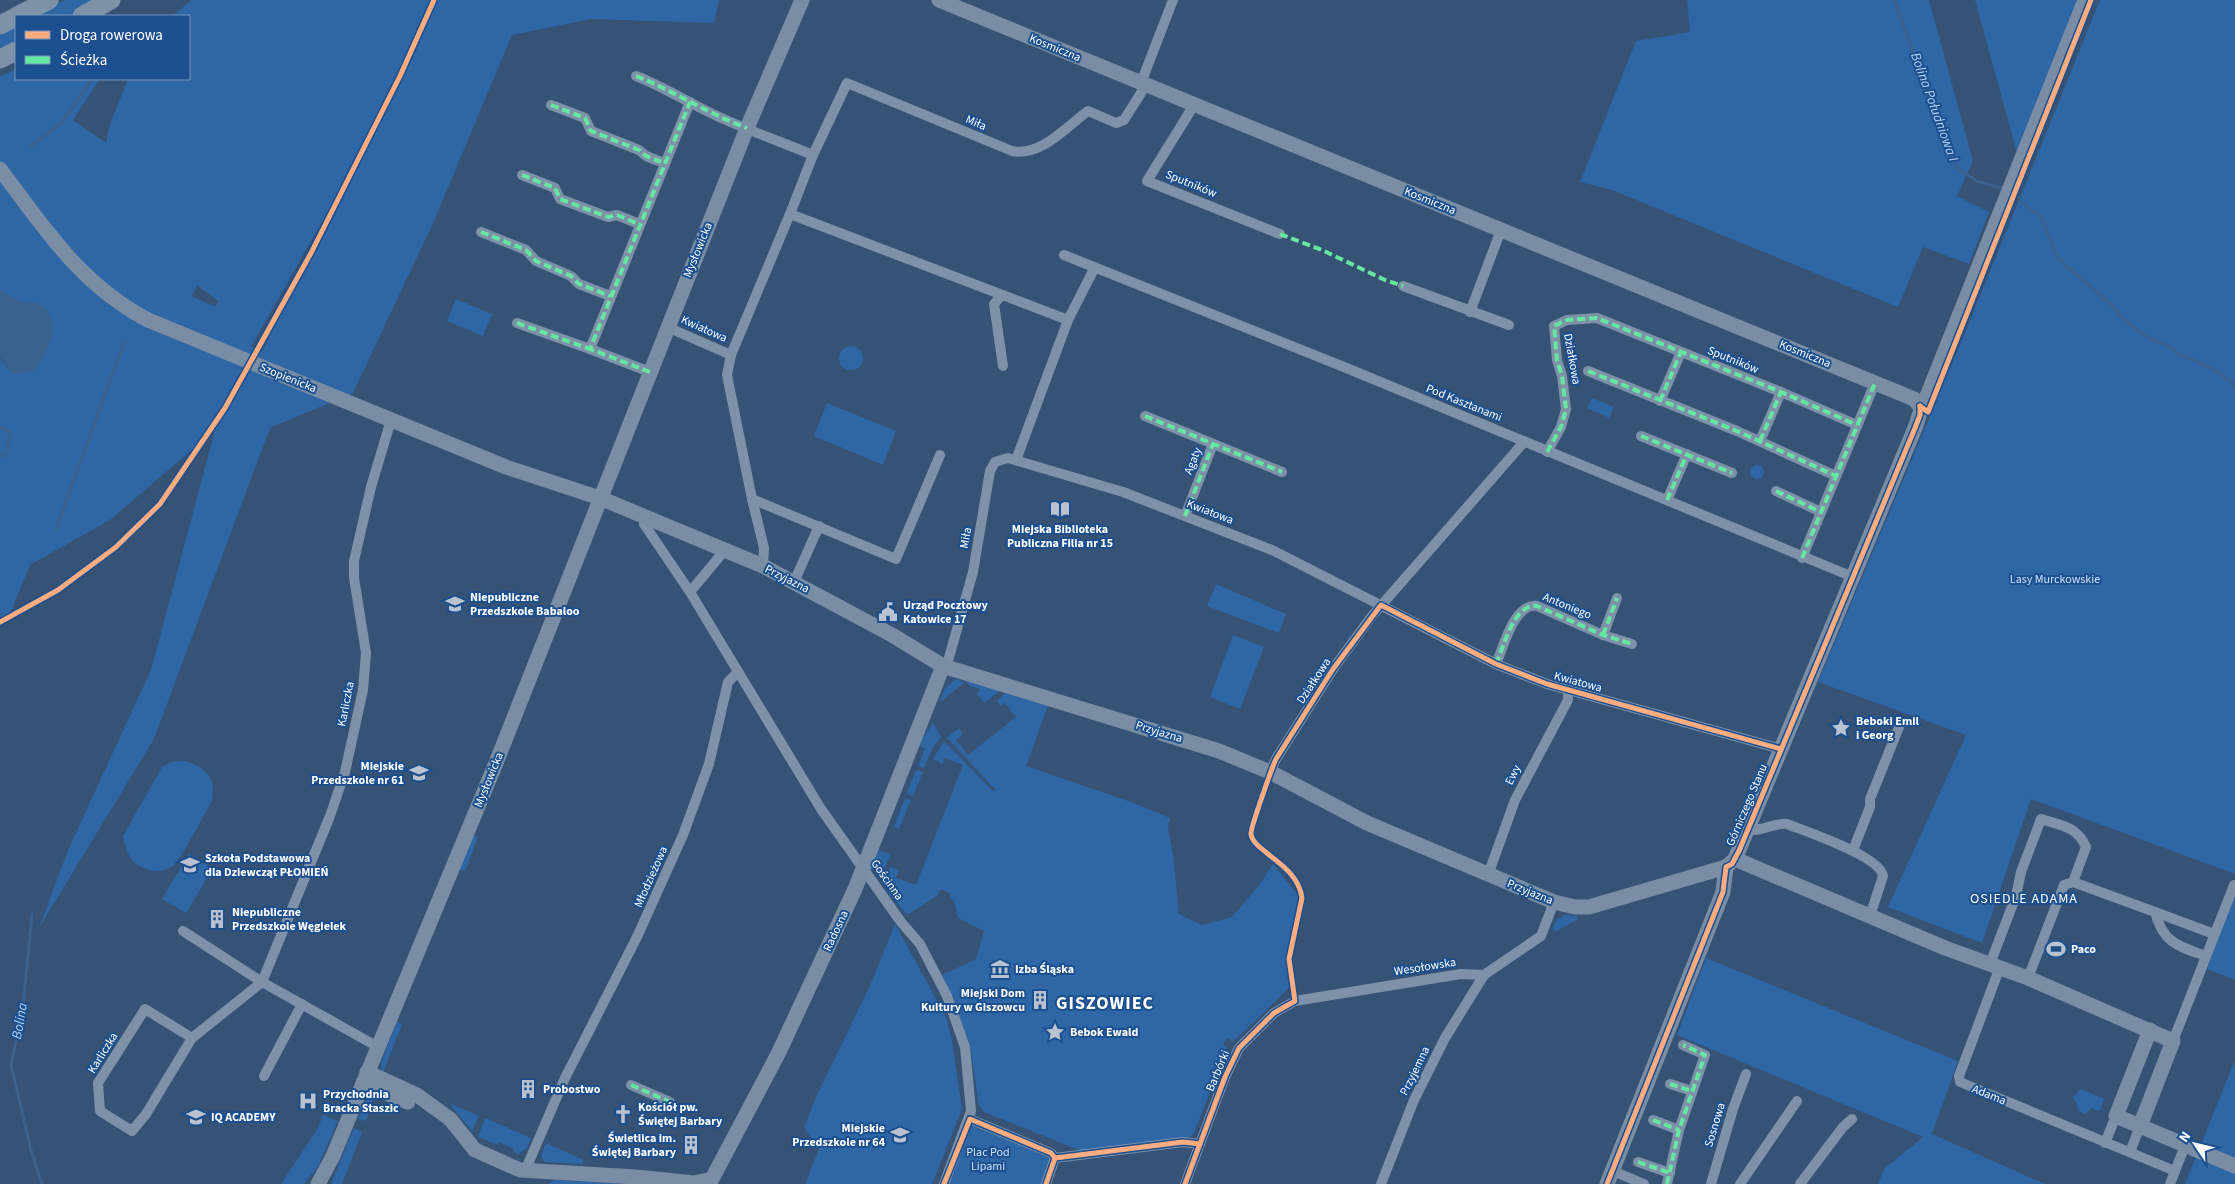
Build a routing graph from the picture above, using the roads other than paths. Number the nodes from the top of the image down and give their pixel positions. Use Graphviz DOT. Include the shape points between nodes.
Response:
graph roads {
  1 [pos="49,0"];
  2 [pos="111,0"];
  3 [pos="802,0"];
  4 [pos="939,0"];
  5 [pos="1173,0"];
  6 [pos="2085,0"];
  7 [pos="21,15"];
  8 [pos="84,15"];
  9 [pos="15,18"];
  10 [pos="0,25"];
  11 [pos="15,52"];
  12 [pos="0,59"];
  13 [pos="636,76"];
  14 [pos="1143,84"];
  15 [pos="690,102"];
  16 [pos="551,105"];
  17 [pos="1194,105"];
  18 [pos="747,128"];
  19 [pos="813,154"];
  20 [pos="664,163"];
  21 [pos="0,169"];
  22 [pos="522,175"];
  23 [pos="790,214"];
  24 [pos="639,224"];
  25 [pos="1501,230"];
  26 [pos="481,232"];
  27 [pos="1280,234"];
  28 [pos="1064,255"];
  29 [pos="1095,267"];
  30 [pos="1403,286"];
  31 [pos="1002,295"];
  32 [pos="610,296"];
  33 [pos="1470,312"];
  34 [pos="1068,320"];
  35 [pos="517,323"];
  36 [pos="1509,325"];
  37 [pos="1554,326"];
  38 [pos="668,327"];
  39 [pos="590,349"];
  40 [pos="1681,352"];
  41 [pos="731,355"];
  42 [pos="1003,366"];
  43 [pos="1588,371"];
  44 [pos="650,372"];
  45 [pos="1875,383"];
  46 [pos="1781,392"];
  47 [pos="1660,400"];
  48 [pos="1920,406"];
  49 [pos="1145,416"];
  50 [pos="390,420"];
  51 [pos="1857,426"];
  52 [pos="1641,436"];
  53 [pos="1760,441"];
  54 [pos="1524,442"];
  55 [pos="1213,444"];
  56 [pos="1547,452"];
  57 [pos="1687,454"];
  58 [pos="940,455"];
  59 [pos="1016,460"];
  60 [pos="1282,472"];
  61 [pos="1732,473"];
  62 [pos="1836,476"];
  63 [pos="1776,491"];
  64 [pos="600,498"];
  65 [pos="752,499"];
  66 [pos="1667,500"];
  67 [pos="1821,512"];
  68 [pos="645,516"];
  69 [pos="1185,516"];
  70 [pos="819,526"];
  71 [pos="725,550"];
  72 [pos="1802,558"];
  73 [pos="762,566"];
  74 [pos="1853,577"];
  75 [pos="794,582"];
  76 [pos="690,592"];
  77 [pos="1617,598"];
  78 [pos="1381,605"];
  79 [pos="1603,635"];
  80 [pos="1632,644"];
  81 [pos="1496,664"];
  82 [pos="943,666"];
  83 [pos="738,672"];
  84 [pos="1568,690"];
  85 [pos="1899,726"];
  86 [pos="1781,749"];
  87 [pos="1270,772"];
  88 [pos="1748,830"];
  89 [pos="1853,850"];
  90 [pos="1731,863"];
  91 [pos="864,869"];
  92 [pos="1488,875"];
  93 [pos="2073,882"];
  94 [pos="2234,885"];
  95 [pos="1554,902"];
  96 [pos="2155,912"];
  97 [pos="1870,916"];
  98 [pos="183,931"];
  99 [pos="2214,934"];
  100 [pos="2206,956"];
  101 [pos="1995,966"];
  102 [pos="1484,975"];
  103 [pos="2028,978"];
  104 [pos="262,982"];
  105 [pos="1295,1001"];
  106 [pos="302,1004"];
  107 [pos="2150,1030"];
  108 [pos="192,1038"];
  109 [pos="2173,1041"];
  110 [pos="1684,1045"];
  111 [pos="378,1046"];
  112 [pos="1746,1074"];
  113 [pos="264,1076"];
  114 [pos="365,1078"];
  115 [pos="1670,1084"];
  116 [pos="631,1085"];
  117 [pos="1692,1091"];
  118 [pos="1797,1101"];
  119 [pos="670,1102"];
  120 [pos="2116,1116"];
  121 [pos="1852,1119"];
  122 [pos="970,1120"];
  123 [pos="1653,1120"];
  124 [pos="2140,1126"];
  125 [pos="1679,1130"];
  126 [pos="2105,1142"];
  127 [pos="1200,1144"];
  128 [pos="2186,1146"];
  129 [pos="2130,1152"];
  130 [pos="1055,1158"];
  131 [pos="1638,1162"];
  132 [pos="2235,1166"];
  133 [pos="526,1170"];
  134 [pos="2175,1172"];
  135 [pos="1670,1173"];
  136 [pos="1610,1177"];
  137 [pos="318,1184"];
  138 [pos="944,1184"];
  139 [pos="1046,1184"];
  140 [pos="1185,1184"];
  141 [pos="1381,1184"];
  142 [pos="1644,1184"];
  143 [pos="1666,1184"];
  144 [pos="1711,1184"];
  145 [pos="1740,1184"];
  146 [pos="1800,1184"];
  147 [pos="2170,1184"];
  1 -- 7 [label="highway"];
  2 -- 8 [label="highway"];
  3 -- 18 [label="street, Mysłowicka"];
  4 -- 14 [label="street, Kosmiczna"];
  5 -- 14 [label="street"];
  6 -- 48 [label="street, Górniczego Stanu" via="1927,396"];
  9 -- 10 [label="highway"];
  11 -- 12 [label="highway"];
  13 -- 15 [label="street"];
  14 -- 17 [label="street, Kosmiczna"];
  14 -- 19 [label="street, Miła" via="1130,112 1120,122 1088,111 1040,148 1026,153 1012,151 847,83"];
  15 -- 18 [label="street"];
  15 -- 20 [label="street"];
  16 -- 20 [label="street" via="585,118 591,131"];
  17 -- 25 [label="street, Kosmiczna"];
  17 -- 27 [label="street, Sputników" via="1147,180"];
  18 -- 19 [label="street"];
  18 -- 38 [label="street, Mysłowicka"];
  19 -- 23 [label="street, Miła"];
  20 -- 24 [label="street"];
  21 -- 50 [label="street, Szopienicka" via="71,261 100,289 129,310"];
  22 -- 24 [label="street" via="555,188 560,199 608,217 617,215"];
  23 -- 31 [label="street"];
  23 -- 41 [label="street, Miła"];
  24 -- 32 [label="street"];
  25 -- 33 [label="street"];
  25 -- 45 [label="street, Kosmiczna"];
  26 -- 32 [label="street" via="526,250 536,261"];
  28 -- 29 [label="street, Pod Kasztanami"];
  29 -- 34 [label="street"];
  29 -- 54 [label="street, Pod Kasztanami"];
  30 -- 33 [label="street"];
  31 -- 34 [label="street"];
  31 -- 42 [label="street" via="994,304"];
  32 -- 39 [label="street"];
  33 -- 36 [label="street"];
  34 -- 59 [label="street"];
  35 -- 39 [label="street"];
  37 -- 40 [label="street, Sputników" via="1567,320 1597,318"];
  37 -- 56 [label="street, Działkowa" via="1566,409 1561,427"];
  38 -- 41 [label="street, Kwiatowa"];
  38 -- 44 [label="street, Mysłowicka"];
  39 -- 44 [label="street"];
  40 -- 46 [label="street, Sputników"];
  40 -- 47 [label="street"];
  41 -- 65 [label="street, Miła" via="727,375"];
  43 -- 47 [label="street"];
  44 -- 64 [label="street, Mysłowicka"];
  45 -- 48 [label="street, Kosmiczna" via="1914,399"];
  45 -- 51 [label="street"];
  46 -- 51 [label="street, Sputników"];
  46 -- 53 [label="street"];
  47 -- 53 [label="street"];
  48 -- 74 [label="street, Górniczego Stanu" via="1920,415"];
  49 -- 55 [label="street, Agaty"];
  50 -- 64 [label="street, Szopienicka" via="506,467"];
  50 -- 104 [label="street, Karliczka" via="354,561 366,653 363,690 345,772"];
  51 -- 62 [label="street"];
  52 -- 57 [label="street"];
  53 -- 62 [label="street"];
  54 -- 56 [label="street, Pod Kasztanami"];
  54 -- 78 [label="street, Działkowa"];
  55 -- 60 [label="street, Agaty"];
  55 -- 69 [label="street, Agaty"];
  56 -- 66 [label="street, Pod Kasztanami"];
  57 -- 61 [label="street"];
  57 -- 66 [label="street"];
  58 -- 70 [label="street" via="896,559"];
  59 -- 69 [label="street, Kwiatowa" via="1123,492"];
  59 -- 82 [label="street, Miła" via="1001,459 992,465 973,572 948,661"];
  62 -- 67 [label="street"];
  63 -- 67 [label="street"];
  64 -- 68 [label="street, Przyjazna"];
  64 -- 111 [label="street, Mysłowicka" via="496,763"];
  65 -- 70 [label="street"];
  65 -- 73 [label="street, Miła" via="764,548"];
  66 -- 72 [label="street, Pod Kasztanami"];
  67 -- 72 [label="street"];
  68 -- 71 [label="street, Przyjazna"];
  68 -- 76 [label="street" via="644,524"];
  69 -- 78 [label="street, Kwiatowa" via="1272,550"];
  70 -- 75 [label="street"];
  71 -- 73 [label="street, Przyjazna"];
  71 -- 76 [label="street"];
  72 -- 74 [label="street, Pod Kasztanami"];
  73 -- 75 [label="street, Przyjazna"];
  74 -- 86 [label="street, Górniczego Stanu"];
  75 -- 82 [label="street, Przyjazna"];
  76 -- 83 [label="street"];
  77 -- 79 [label="street, Antoniego"];
  78 -- 81 [label="street, Kwiatowa"];
  78 -- 87 [label="street, Działkowa" via="1333,669"];
  79 -- 80 [label="street, Antoniego"];
  79 -- 81 [label="street, Antoniego" via="1537,606 1529,606 1518,613"];
  81 -- 84 [label="street, Kwiatowa"];
  82 -- 87 [label="street, Przyjazna" via="1189,741"];
  82 -- 91 [label="street, Radosna"];
  83 -- 91 [label="street, Gościnna" via="821,809"];
  83 -- 133 [label="street, Młodzieżowa" via="728,682 709,764 683,835 647,916 565,1078"];
  84 -- 86 [label="street, Kwiatowa"];
  84 -- 92 [label="street, Ewy" via="1568,700 1515,800"];
  85 -- 89 [label="street"];
  86 -- 88 [label="street, Górniczego Stanu"];
  87 -- 92 [label="street, Przyjazna" via="1367,823"];
  88 -- 89 [label="street" via="1787,824"];
  88 -- 90 [label="street, Górniczego Stanu"];
  89 -- 97 [label="street" via="1879,866 1884,876"];
  90 -- 95 [label="street, Przyjazna" via="1598,905 1580,907"];
  90 -- 97 [label="street"];
  90 -- 136 [label="street, Górniczego Stanu" via="1723,892"];
  91 -- 122 [label="street, Gościnna" via="920,944 947,996 965,1047"];
  91 -- 133 [label="street, Radosna" via="766,1078 715,1177 705,1182 686,1183"];
  92 -- 95 [label="street, Przyjazna"];
  93 -- 96 [label="street"];
  93 -- 101 [label="street, Adama" via="2086,848 2081,836 2071,829 2041,819 2021,872"];
  93 -- 103 [label="street, Adama" via="2064,885"];
  94 -- 99 [label="street"];
  95 -- 102 [label="street" via="1541,936"];
  96 -- 99 [label="street"];
  96 -- 100 [label="street" via="2165,935 2182,948"];
  97 -- 101 [label="street"];
  98 -- 104 [label="street"];
  99 -- 100 [label="street"];
  100 -- 109 [label="street"];
  101 -- 103 [label="street"];
  101 -- 126 [label="street, Adama" via="1959,1076 1960,1082"];
  102 -- 105 [label="street, Wesołowska" via="1461,974"];
  102 -- 141 [label="street, Przyjemna" via="1445,1038 1418,1091"];
  103 -- 107 [label="street"];
  104 -- 106 [label="street"];
  104 -- 108 [label="street, Karliczka"];
  105 -- 127 [label="street, Barbórki" via="1274,1013 1239,1048"];
  106 -- 111 [label="street"];
  106 -- 113 [label="street"];
  107 -- 109 [label="street"];
  107 -- 120 [label="street"];
  108 -- 108 [label="street, Karliczka" via="146,1114 132,1131 100,1111 98,1083 145,1009"];
  109 -- 124 [label="street"];
  110 -- 117 [label="street" via="1705,1055"];
  111 -- 114 [label="street, Mysłowicka"];
  112 -- 144 [label="street, Sosnowa"];
  114 -- 133 [label="street" via="417,1094 450,1119 478,1152"];
  114 -- 137 [label="street, Mysłowicka"];
  115 -- 117 [label="street"];
  116 -- 119 [label="street"];
  117 -- 125 [label="street"];
  118 -- 145 [label="street"];
  120 -- 124 [label="street"];
  120 -- 126 [label="street"];
  121 -- 146 [label="street"];
  122 -- 130 [label="street" via="1045,1150"];
  122 -- 138 [label="street"];
  123 -- 125 [label="street"];
  124 -- 128 [label="street"];
  124 -- 129 [label="street"];
  125 -- 135 [label="street"];
  126 -- 129 [label="street, Adama"];
  127 -- 130 [label="street" via="1183,1142"];
  127 -- 140 [label="street, Barbórki"];
  128 -- 132 [label="street"];
  128 -- 134 [label="street"];
  129 -- 134 [label="street, Adama"];
  130 -- 139 [label="street"];
  131 -- 135 [label="street"];
  134 -- 147 [label="street"];
  135 -- 143 [label="street"];
  136 -- 142 [label="street"];
}
